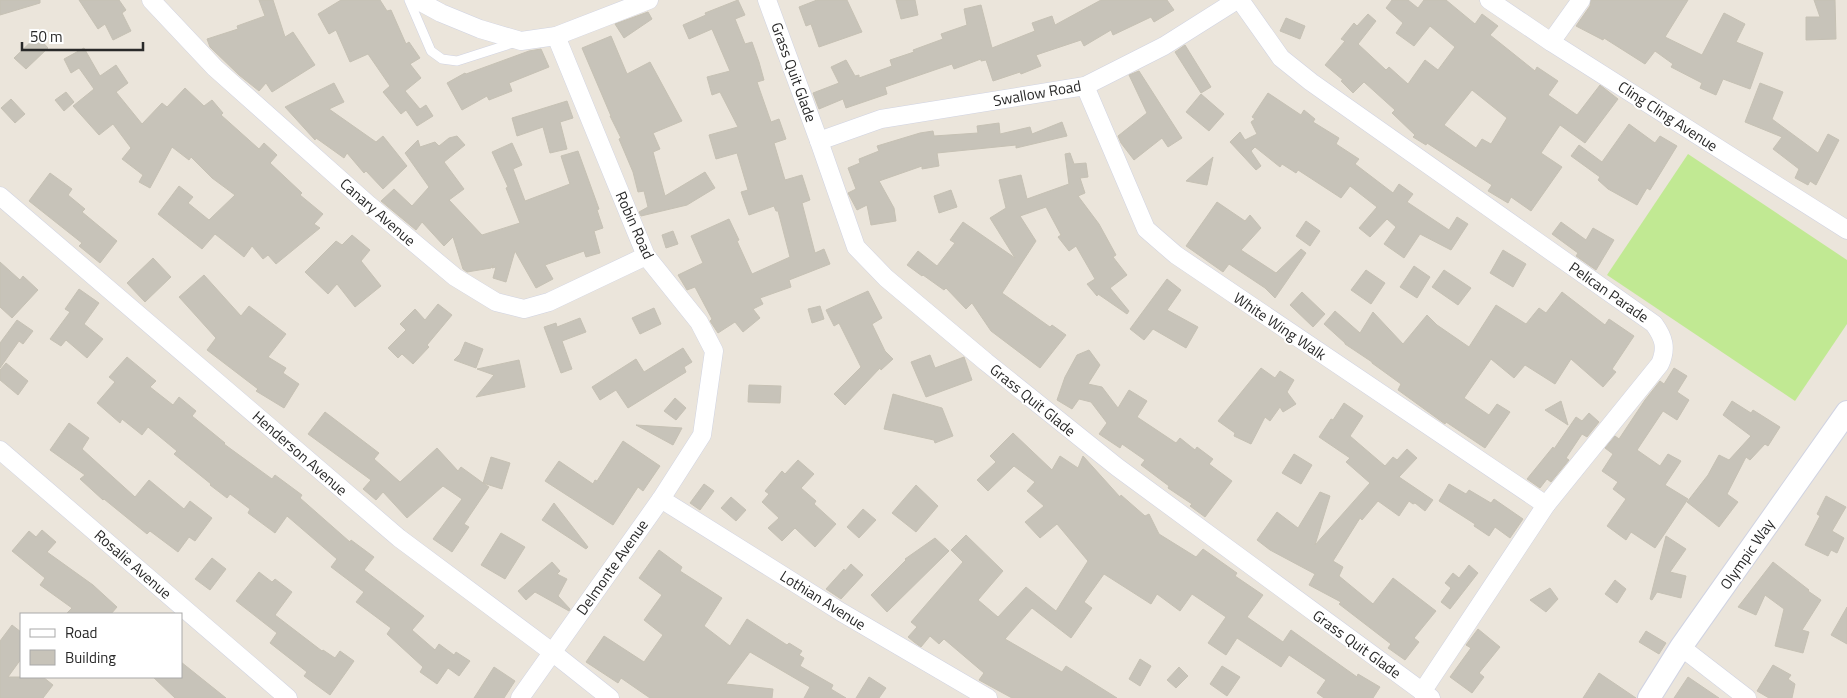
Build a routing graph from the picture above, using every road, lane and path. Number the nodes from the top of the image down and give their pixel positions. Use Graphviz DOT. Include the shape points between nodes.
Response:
graph roads {
  1 [pos="152,0"];
  2 [pos="408,0"];
  3 [pos="417,0"];
  4 [pos="649,0"];
  5 [pos="767,0"];
  6 [pos="1238,0"];
  7 [pos="1489,0"];
  8 [pos="1581,0"];
  9 [pos="556,36"];
  10 [pos="521,41"];
  11 [pos="1552,42"];
  12 [pos="1085,86"];
  13 [pos="819,141"];
  14 [pos="0,196"];
  15 [pos="1847,230"];
  16 [pos="646,256"];
  17 [pos="1847,412"];
  18 [pos="702,435"];
  19 [pos="0,450"];
  20 [pos="661,499"];
  21 [pos="1546,505"];
  22 [pos="1681,648"];
  23 [pos="552,652"];
  24 [pos="1426,695"];
  25 [pos="288,698"];
  26 [pos="520,698"];
  27 [pos="610,698"];
  28 [pos="988,698"];
  29 [pos="1649,698"];
  30 [pos="1747,698"];
  1 -- 16 [label="street, Canary Avenue" via="215,68 369,205 455,277 496,302 524,309 549,302"];
  2 -- 10 [label="lane" via="431,51 442,59 457,61"];
  3 -- 10 [label="street" via="480,29"];
  4 -- 9 [label="street"];
  5 -- 13 [label="street, Grass Quit Glade"];
  6 -- 12 [label="street, Swallow Road" via="1164,46"];
  6 -- 21 [label="street, Pelican Parade" via="1281,58 1654,324 1661,333 1665,346 1660,364"];
  7 -- 11 [label="street, Cling Cling Avenue"];
  8 -- 11 [label="street"];
  9 -- 10 [label="street"];
  9 -- 16 [label="street, Robin Road"];
  11 -- 15 [label="street, Cling Cling Avenue"];
  12 -- 13 [label="street, Swallow Road" via="881,119"];
  12 -- 21 [label="street, White Wing Walk" via="1146,229 1184,260"];
  13 -- 24 [label="street, Grass Quit Glade" via="856,247 886,278 1117,467"];
  14 -- 23 [label="street, Henderson Avenue" via="399,538"];
  16 -- 18 [label="street, Robin Road" via="699,322 714,351"];
  17 -- 22 [label="street, Olympic Way"];
  18 -- 20 [label="street, Delmonte Avenue"];
  19 -- 25 [label="street, Rosalie Avenue"];
  20 -- 23 [label="street, Delmonte Avenue"];
  20 -- 28 [label="street, Lothian Avenue" via="841,612"];
  21 -- 24 [label="street, Pelican Parade"];
  22 -- 29 [label="street, Olympic Way"];
  22 -- 30 [label="street"];
  23 -- 26 [label="street, Delmonte Avenue"];
  23 -- 27 [label="street, Henderson Avenue"];
}
